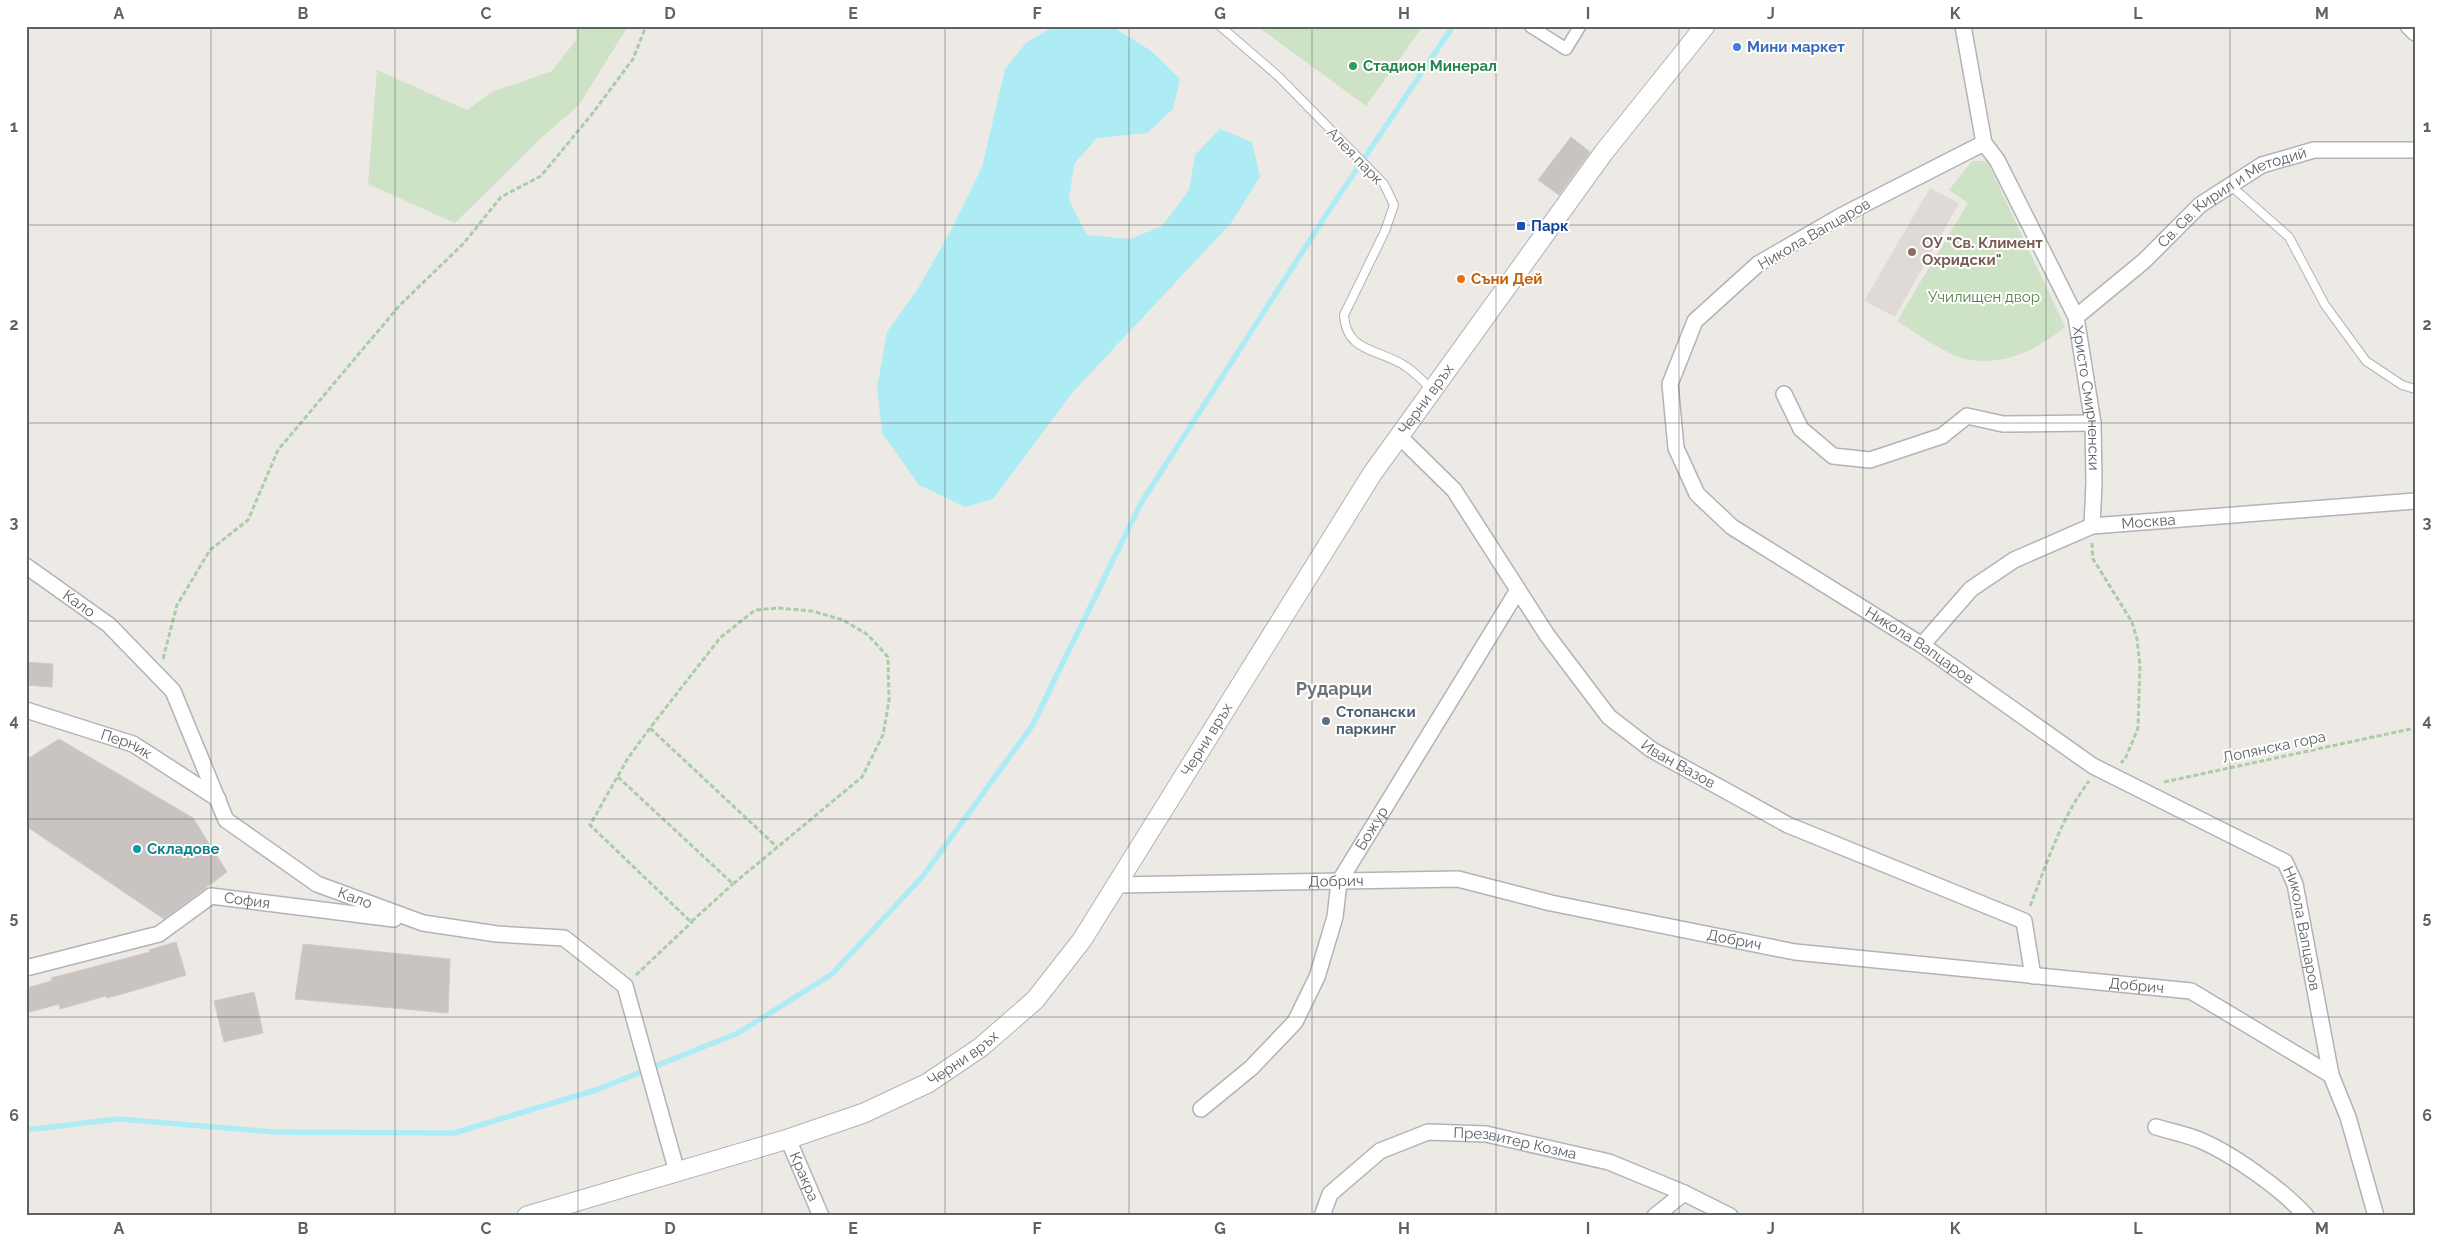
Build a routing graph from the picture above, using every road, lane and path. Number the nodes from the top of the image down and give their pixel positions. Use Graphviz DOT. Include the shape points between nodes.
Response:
graph roads {
  1 [pos="646,26"];
  2 [pos="1220,26"];
  3 [pos="1530,26"];
  4 [pos="1580,26"];
  5 [pos="1705,26"];
  6 [pos="1963,26"];
  7 [pos="2408,26"];
  8 [pos="2415,33"];
  9 [pos="1984,143"];
  10 [pos="2415,150"];
  11 [pos="2230,186"];
  12 [pos="2076,317"];
  13 [pos="2415,389"];
  14 [pos="1432,390"];
  15 [pos="1784,394"];
  16 [pos="2093,423"];
  17 [pos="1399,436"];
  18 [pos="2415,501"];
  19 [pos="2092,526"];
  20 [pos="26,566"];
  21 [pos="1518,590"];
  22 [pos="1922,645"];
  23 [pos="159,676"];
  24 [pos="26,710"];
  25 [pos="650,728"];
  26 [pos="2415,728"];
  27 [pos="2104,772"];
  28 [pos="618,777"];
  29 [pos="2137,788"];
  30 [pos="218,799"];
  31 [pos="778,847"];
  32 [pos="1338,882"];
  33 [pos="734,884"];
  34 [pos="1117,885"];
  35 [pos="694,920"];
  36 [pos="2024,920"];
  37 [pos="423,923"];
  38 [pos="26,968"];
  39 [pos="2033,976"];
  40 [pos="625,986"];
  41 [pos="2332,1075"];
  42 [pos="1201,1109"];
  43 [pos="2156,1127"];
  44 [pos="788,1139"];
  45 [pos="677,1172"];
  46 [pos="1684,1193"];
  47 [pos="527,1216"];
  48 [pos="821,1216"];
  49 [pos="1322,1216"];
  50 [pos="1655,1216"];
  51 [pos="1730,1216"];
  52 [pos="2306,1216"];
  53 [pos="2376,1216"];
  1 -- 23 [label="path" via="633,59 541,176 501,197 464,244 400,305 278,450 248,520 210,550 177,605"];
  2 -- 14 [label="lane, Алея парк" via="1278,76 1384,184 1394,205 1385,231 1344,315 1344,328 1356,344 1405,366"];
  3 -- 4 [label="street" via="1566,49"];
  5 -- 14 [label="street, Черни връх" via="1604,152"];
  6 -- 9 [label="street, Христо Смирненски"];
  7 -- 8 [label="street"];
  9 -- 12 [label="street, Христо Смирненски" via="1998,160"];
  9 -- 22 [label="street, Никола Вапцаров" via="1840,216 1758,264 1695,321 1670,384 1676,448 1697,494 1732,527"];
  10 -- 11 [label="street, Св. Св. Кирил и Методий" via="2314,150 2262,165"];
  11 -- 12 [label="street, Св. Св. Кирил и Методий" via="2200,205 2144,261"];
  11 -- 13 [label="lane" via="2289,237 2325,305 2366,361 2402,385"];
  12 -- 16 [label="street, Христо Смирненски"];
  14 -- 17 [label="street, Черни връх"];
  15 -- 16 [label="street" via="1801,429 1832,456 1870,460 1942,436 1967,416 2003,424"];
  16 -- 19 [label="street, Христо Смирненски"];
  17 -- 21 [label="street, Иван Вазов" via="1454,490"];
  17 -- 34 [label="street, Черни връх" via="1372,474"];
  18 -- 19 [label="street, Москва"];
  19 -- 22 [label="street, Москва" via="2014,560 1970,589"];
  19 -- 27 [label="path" via="2093,559 2132,622 2140,665 2138,728 2126,757"];
  20 -- 23 [label="street, Кало" via="109,625"];
  21 -- 32 [label="street, Божур"];
  21 -- 36 [label="street, Иван Вазов" via="1547,635 1610,717 1652,750 1788,825"];
  22 -- 27 [label="street, Никола Вапцаров"];
  23 -- 30 [label="street, Кало" via="173,691"];
  24 -- 30 [label="street, Перник" via="133,744"];
  25 -- 28 [label="path"];
  25 -- 31 [label="path"];
  25 -- 31 [label="path" via="720,638 755,610 812,611 843,620 868,635 888,657 889,701 883,735 862,777"];
  26 -- 29 [label="path, Лопянска гора"];
  27 -- 29 [label="street, Никола Вапцаров"];
  27 -- 36 [label="path" via="2075,800"];
  28 -- 33 [label="path"];
  28 -- 35 [label="path" via="590,825 691,922"];
  29 -- 41 [label="street, Никола Вапцаров" via="2285,862 2295,884"];
  30 -- 37 [label="street, Кало" via="226,820 317,884"];
  31 -- 33 [label="path"];
  32 -- 34 [label="street, Добрич"];
  32 -- 39 [label="street, Добрич" via="1458,879 1551,903 1795,952"];
  32 -- 42 [label="street, Божур" via="1335,917 1317,977 1295,1022 1251,1068"];
  33 -- 35 [label="path"];
  34 -- 44 [label="street, Черни връх" via="1082,940 1035,1000 980,1047 928,1083 864,1113"];
  35 -- 40 [label="path"];
  36 -- 39 [label="street"];
  37 -- 38 [label="street, София" via="211,896 159,934"];
  37 -- 40 [label="street, Кало" via="497,934 564,938"];
  39 -- 41 [label="street, Добрич" via="2191,991"];
  40 -- 45 [label="street"];
  41 -- 53 [label="street, Никола Вапцаров" via="2348,1116"];
  43 -- 52 [label="street" via="2197,1139 2244,1165"];
  44 -- 45 [label="street, Черни връх"];
  44 -- 48 [label="street, Кракра"];
  45 -- 47 [label="street, Черни връх"];
  46 -- 49 [label="street, Презвитер Козма" via="1609,1162 1486,1134 1428,1132 1380,1151 1330,1194"];
  46 -- 50 [label="street"];
  46 -- 51 [label="street, Презвитер Козма"];
}
